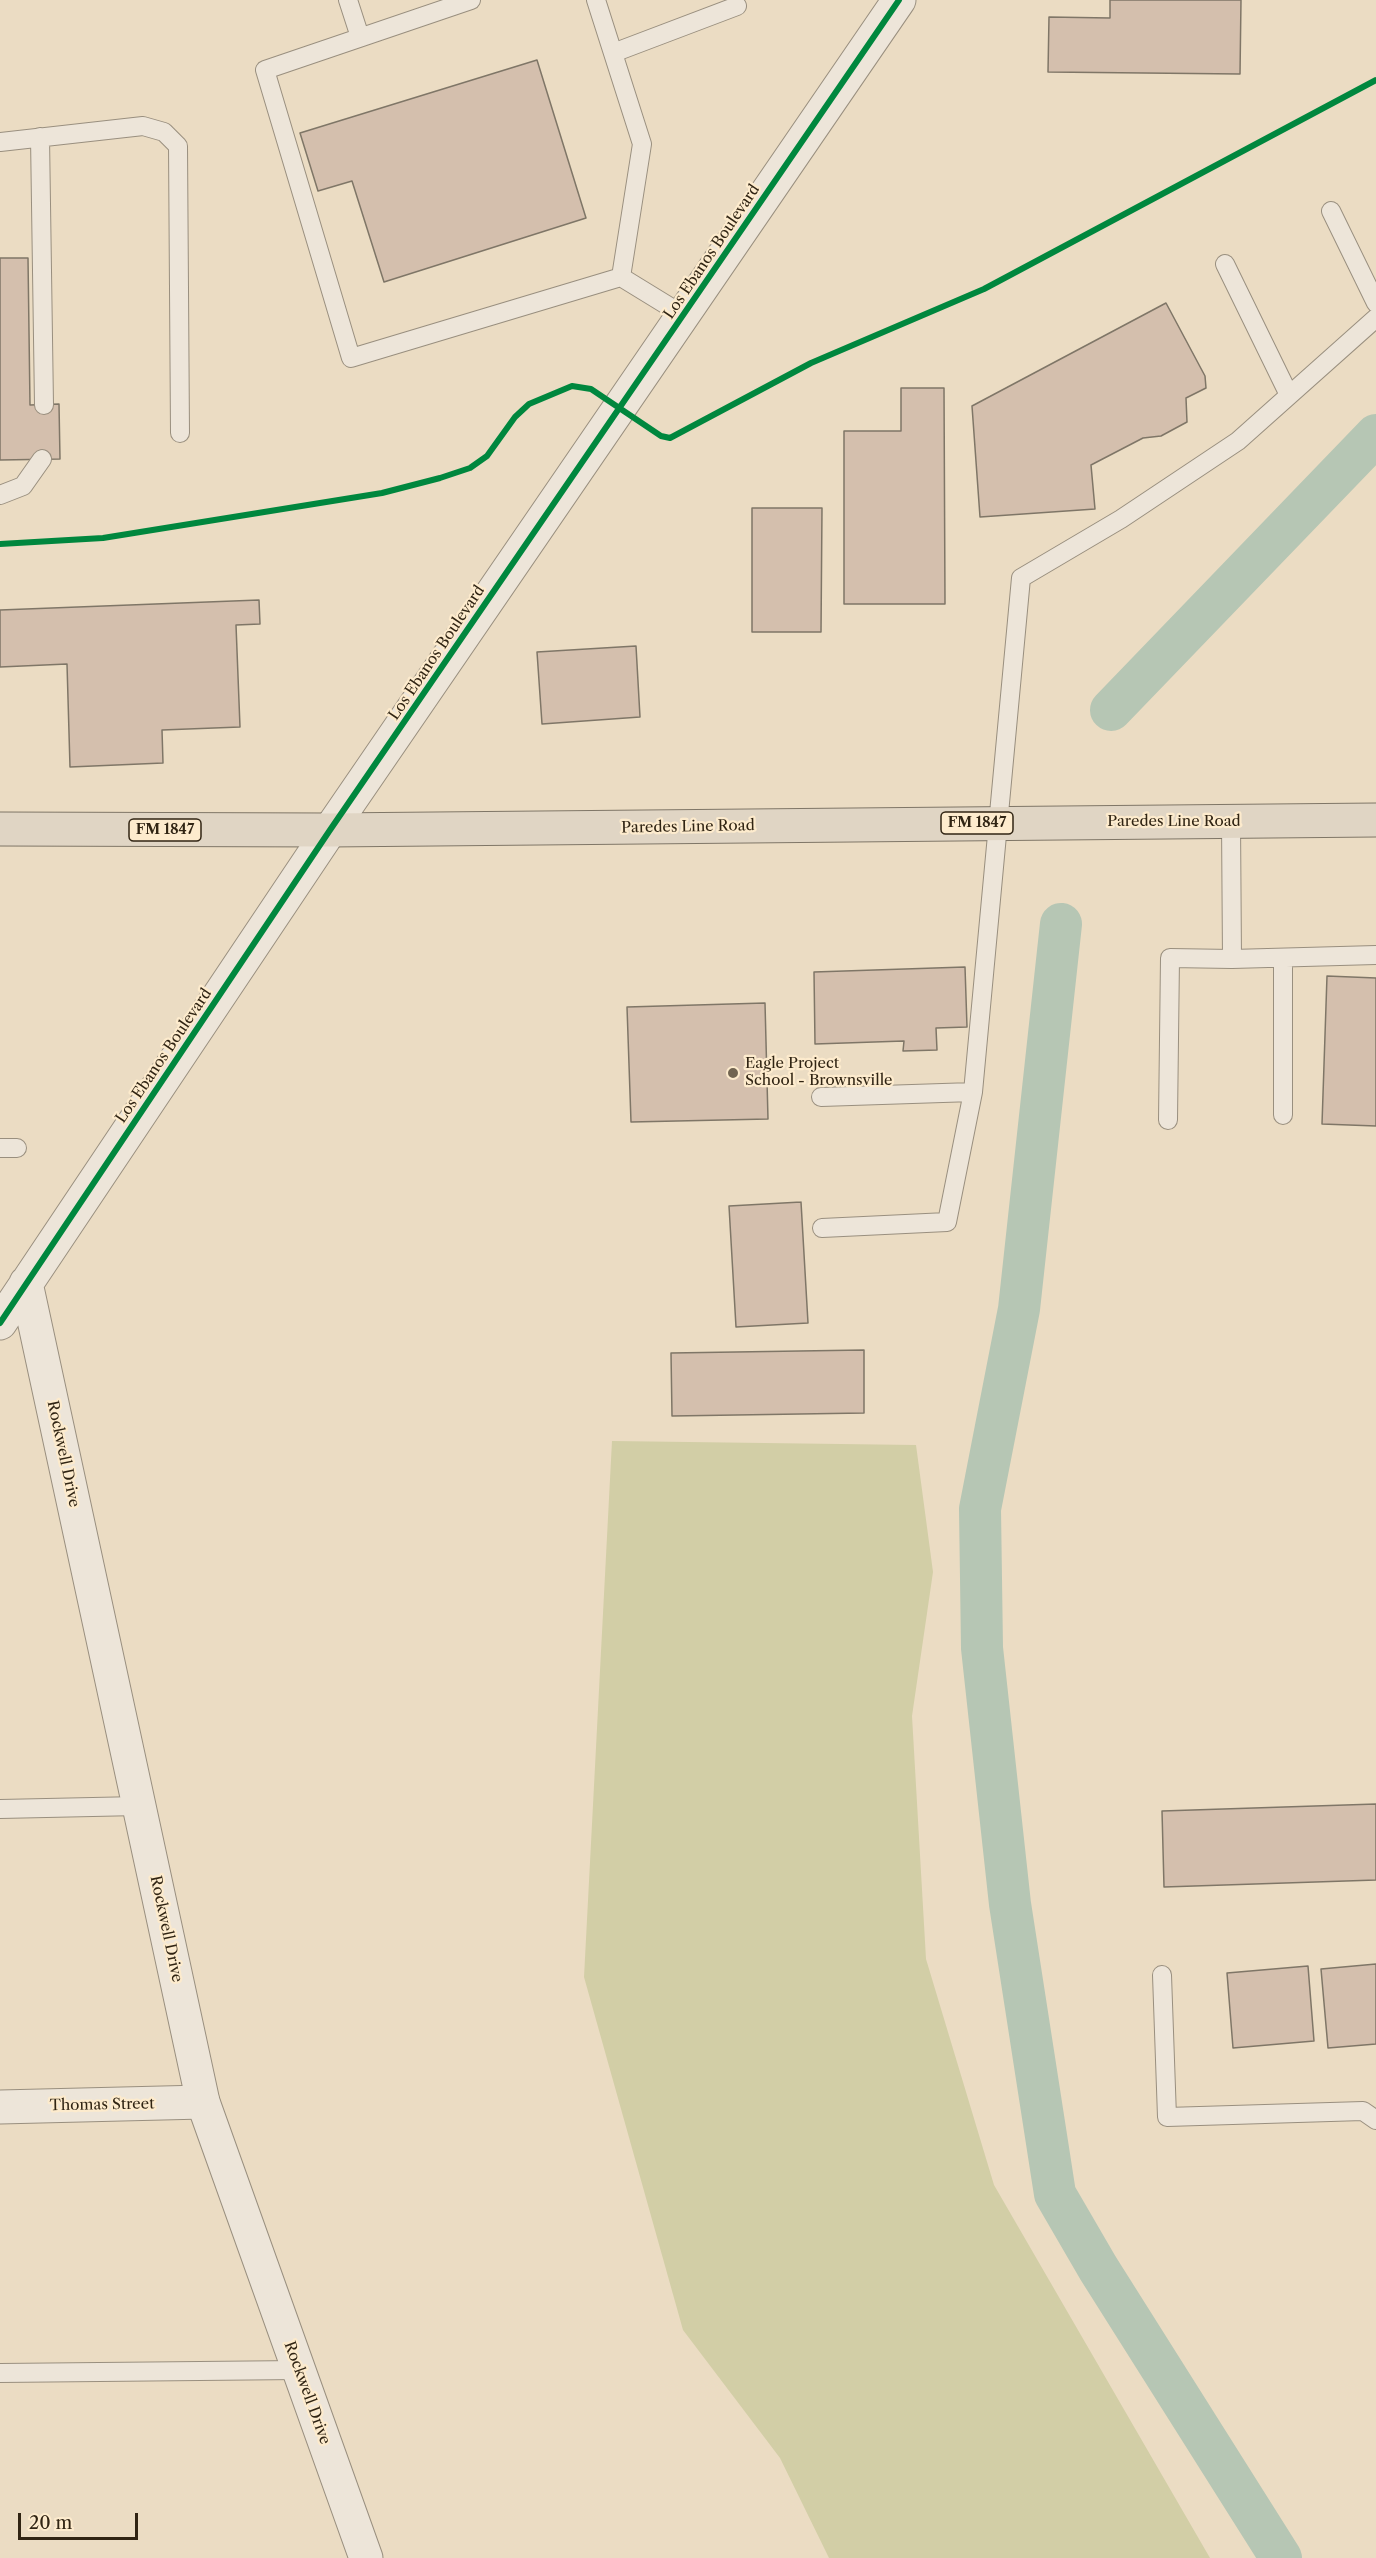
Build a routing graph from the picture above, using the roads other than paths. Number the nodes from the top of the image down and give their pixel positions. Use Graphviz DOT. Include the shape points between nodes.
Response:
graph roads {
  1 [pos="348,0"];
  2 [pos="471,0"];
  3 [pos="596,0"];
  4 [pos="898,0"];
  5 [pos="737,6"];
  6 [pos="360,37"];
  7 [pos="613,54"];
  8 [pos="40,137"];
  9 [pos="1,139"];
  10 [pos="1331,211"];
  11 [pos="1225,264"];
  12 [pos="621,277"];
  13 [pos="1376,303"];
  14 [pos="683,315"];
  15 [pos="1376,318"];
  16 [pos="1289,395"];
  17 [pos="44,405"];
  18 [pos="180,434"];
  19 [pos="42,459"];
  20 [pos="0,495"];
  21 [pos="1376,820"];
  22 [pos="1231,822"];
  23 [pos="999,823"];
  24 [pos="0,829"];
  25 [pos="330,830"];
  26 [pos="1376,955"];
  27 [pos="1283,958"];
  28 [pos="1232,959"];
  29 [pos="973,1092"];
  30 [pos="821,1097"];
  31 [pos="1283,1115"];
  32 [pos="1168,1120"];
  33 [pos="822,1228"];
  34 [pos="26,1283"];
  35 [pos="0,1323"];
  36 [pos="140,1806"];
  37 [pos="0,1809"];
  38 [pos="1162,1975"];
  39 [pos="203,2102"];
  40 [pos="0,2107"];
  41 [pos="1376,2120"];
  42 [pos="299,2370"];
  43 [pos="0,2373"];
  44 [pos="366,2558"];
  1 -- 6 [label="lane"];
  2 -- 6 [label="lane"];
  3 -- 7 [label="lane"];
  4 -- 14 [label="street, Los Ebanos Boulevard"];
  5 -- 7 [label="lane"];
  6 -- 12 [label="lane" via="265,69 351,358"];
  7 -- 12 [label="lane" via="642,144"];
  8 -- 9 [label="lane"];
  8 -- 17 [label="lane"];
  8 -- 18 [label="lane" via="143,126 164,132 178,146"];
  10 -- 13 [label="lane"];
  11 -- 16 [label="lane"];
  12 -- 14 [label="lane"];
  14 -- 25 [label="street, Los Ebanos Boulevard"];
  15 -- 16 [label="lane"];
  16 -- 23 [label="lane" via="1238,441 1121,519 1021,578"];
  19 -- 20 [label="lane" via="23,486"];
  21 -- 22 [label="main road, Paredes Line Road / FM 1847"];
  22 -- 23 [label="main road, Paredes Line Road / FM 1847"];
  22 -- 28 [label="lane"];
  23 -- 25 [label="main road, Paredes Line Road / FM 1847"];
  23 -- 29 [label="lane"];
  24 -- 25 [label="main road, Paredes Line Road / FM 1847"];
  25 -- 34 [label="street, Los Ebanos Boulevard"];
  26 -- 27 [label="lane"];
  27 -- 28 [label="lane"];
  27 -- 31 [label="lane"];
  28 -- 32 [label="lane" via="1170,958"];
  29 -- 30 [label="lane"];
  29 -- 33 [label="lane" via="948,1222"];
  34 -- 35 [label="street, Los Ebanos Boulevard"];
  34 -- 36 [label="street, Rockwell Drive"];
  36 -- 37 [label="lane"];
  36 -- 39 [label="street, Rockwell Drive"];
  38 -- 41 [label="lane" via="1167,2117 1363,2111"];
  39 -- 40 [label="street, Thomas Street"];
  39 -- 42 [label="street, Rockwell Drive"];
  42 -- 43 [label="lane"];
  42 -- 44 [label="street, Rockwell Drive"];
}
